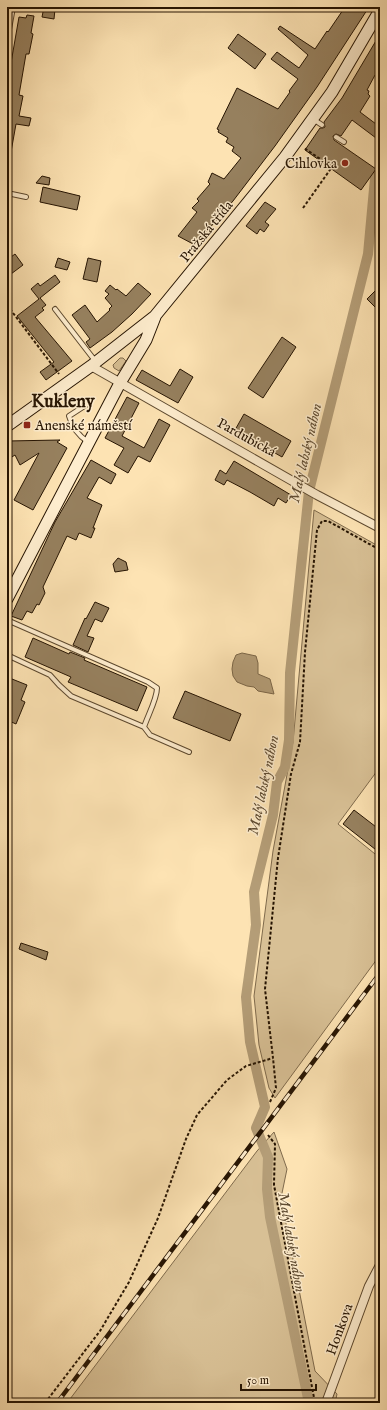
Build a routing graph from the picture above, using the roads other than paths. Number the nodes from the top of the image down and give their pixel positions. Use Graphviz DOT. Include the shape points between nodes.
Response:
graph roads {
  1 [pos="11,7"];
  2 [pos="380,10"];
  3 [pos="7,29"];
  4 [pos="313,119"];
  5 [pos="322,125"];
  6 [pos="336,137"];
  7 [pos="344,142"];
  8 [pos="7,193"];
  9 [pos="26,197"];
  10 [pos="55,309"];
  11 [pos="155,316"];
  12 [pos="93,364"];
  13 [pos="120,383"];
  14 [pos="89,403"];
  15 [pos="7,426"];
  16 [pos="89,442"];
  17 [pos="380,528"];
  18 [pos="7,599"];
  19 [pos="7,620"];
  20 [pos="7,655"];
  21 [pos="144,727"];
  22 [pos="189,752"];
  23 [pos="380,1265"];
  24 [pos="326,1403"];
  1 -- 3 [label="street"];
  2 -- 4 [label="street, Pražská třída" via="332,92"];
  4 -- 5 [label="lane"];
  4 -- 11 [label="street, Pražská třída"];
  6 -- 7 [label="lane"];
  8 -- 9 [label="lane"];
  10 -- 12 [label="lane"];
  11 -- 12 [label="street, Pražská třída"];
  11 -- 13 [label="street" via="146,340"];
  12 -- 13 [label="street, Pardubická"];
  12 -- 15 [label="street, Pražská třída"];
  13 -- 16 [label="street"];
  13 -- 17 [label="street, Pardubická"];
  14 -- 16 [label="lane" via="69,416 80,436"];
  16 -- 18 [label="street"];
  19 -- 21 [label="lane" via="157,688"];
  20 -- 21 [label="lane" via="50,674 71,696"];
  21 -- 22 [label="lane" via="150,735"];
  23 -- 24 [label="street, Honkova" via="369,1286"];
}
